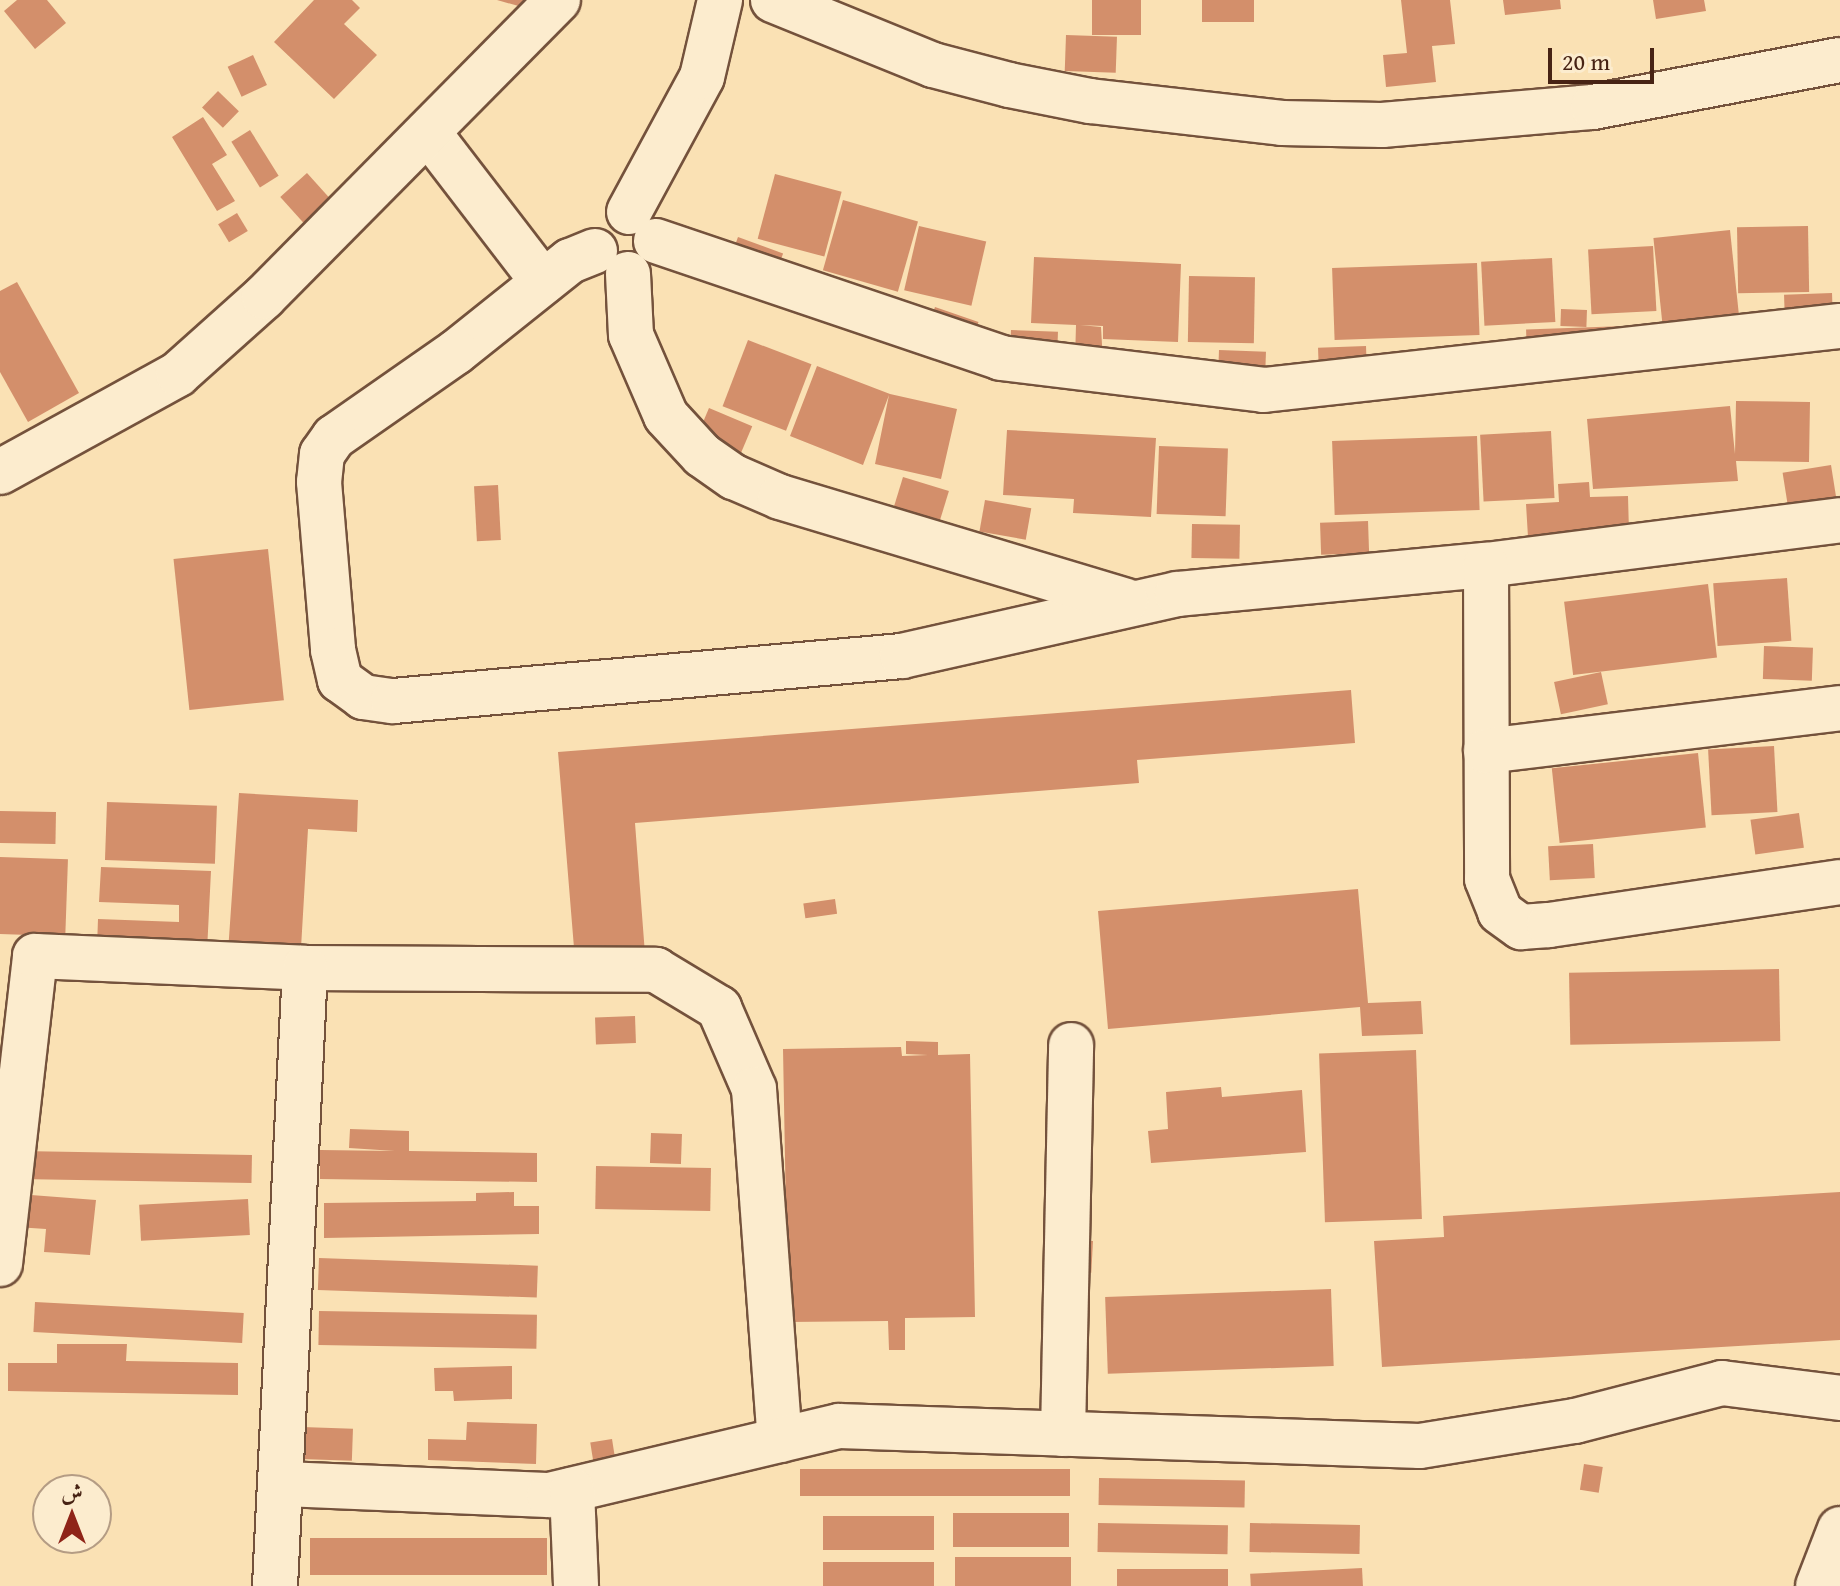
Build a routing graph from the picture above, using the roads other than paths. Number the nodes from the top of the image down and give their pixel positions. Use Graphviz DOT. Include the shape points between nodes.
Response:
graph roads {
  1 [pos="558,0"];
  2 [pos="720,0"];
  3 [pos="773,0"];
  4 [pos="1840,60"];
  5 [pos="428,132"];
  6 [pos="642,227"];
  7 [pos="612,262"];
  8 [pos="543,282"];
  9 [pos="1840,326"];
  10 [pos="0,472"];
  11 [pos="1840,520"];
  12 [pos="1486,565"];
  13 [pos="1129,601"];
  14 [pos="1840,708"];
  15 [pos="1486,751"];
  16 [pos="1840,882"];
  17 [pos="305,968"];
  18 [pos="1071,1045"];
  19 [pos="0,1264"];
  20 [pos="1840,1398"];
  21 [pos="1063,1434"];
  22 [pos="780,1440"];
  23 [pos="282,1484"];
  24 [pos="572,1490"];
  25 [pos="1840,1529"];
  26 [pos="275,1586"];
  27 [pos="576,1586"];
  28 [pos="1818,1586"];
  1 -- 5 [label="street"];
  2 -- 6 [label="street" via="702,77"];
  3 -- 4 [label="street" via="933,65 1009,85 1106,103 1282,123 1382,125 1593,107"];
  5 -- 8 [label="street"];
  5 -- 10 [label="street" via="264,297 178,374"];
  6 -- 7 [label="street" via="600,224"];
  6 -- 9 [label="street" via="1001,358 1264,390"];
  7 -- 8 [label="street" via="570,261"];
  7 -- 13 [label="street" via="631,335 666,416 702,455 734,477 780,497"];
  8 -- 13 [label="street" via="456,352 334,437 322,454 319,482 333,650 340,680 363,697 393,701 902,656"];
  11 -- 12 [label="street"];
  12 -- 13 [label="street"];
  12 -- 15 [label="street"];
  14 -- 15 [label="street"];
  15 -- 16 [label="street" via="1487,879 1500,912 1521,927"];
  17 -- 19 [label="street" via="35,956"];
  17 -- 22 [label="street" via="656,970 719,1008 754,1089"];
  17 -- 23 [label="street"];
  18 -- 21 [label="street"];
  20 -- 21 [label="street" via="1722,1383 1575,1421 1420,1446"];
  21 -- 22 [label="street" via="839,1426"];
  22 -- 24 [label="street"];
  23 -- 24 [label="street" via="549,1495"];
  23 -- 26 [label="street"];
  24 -- 27 [label="street"];
  25 -- 28 [label="street"];
}
